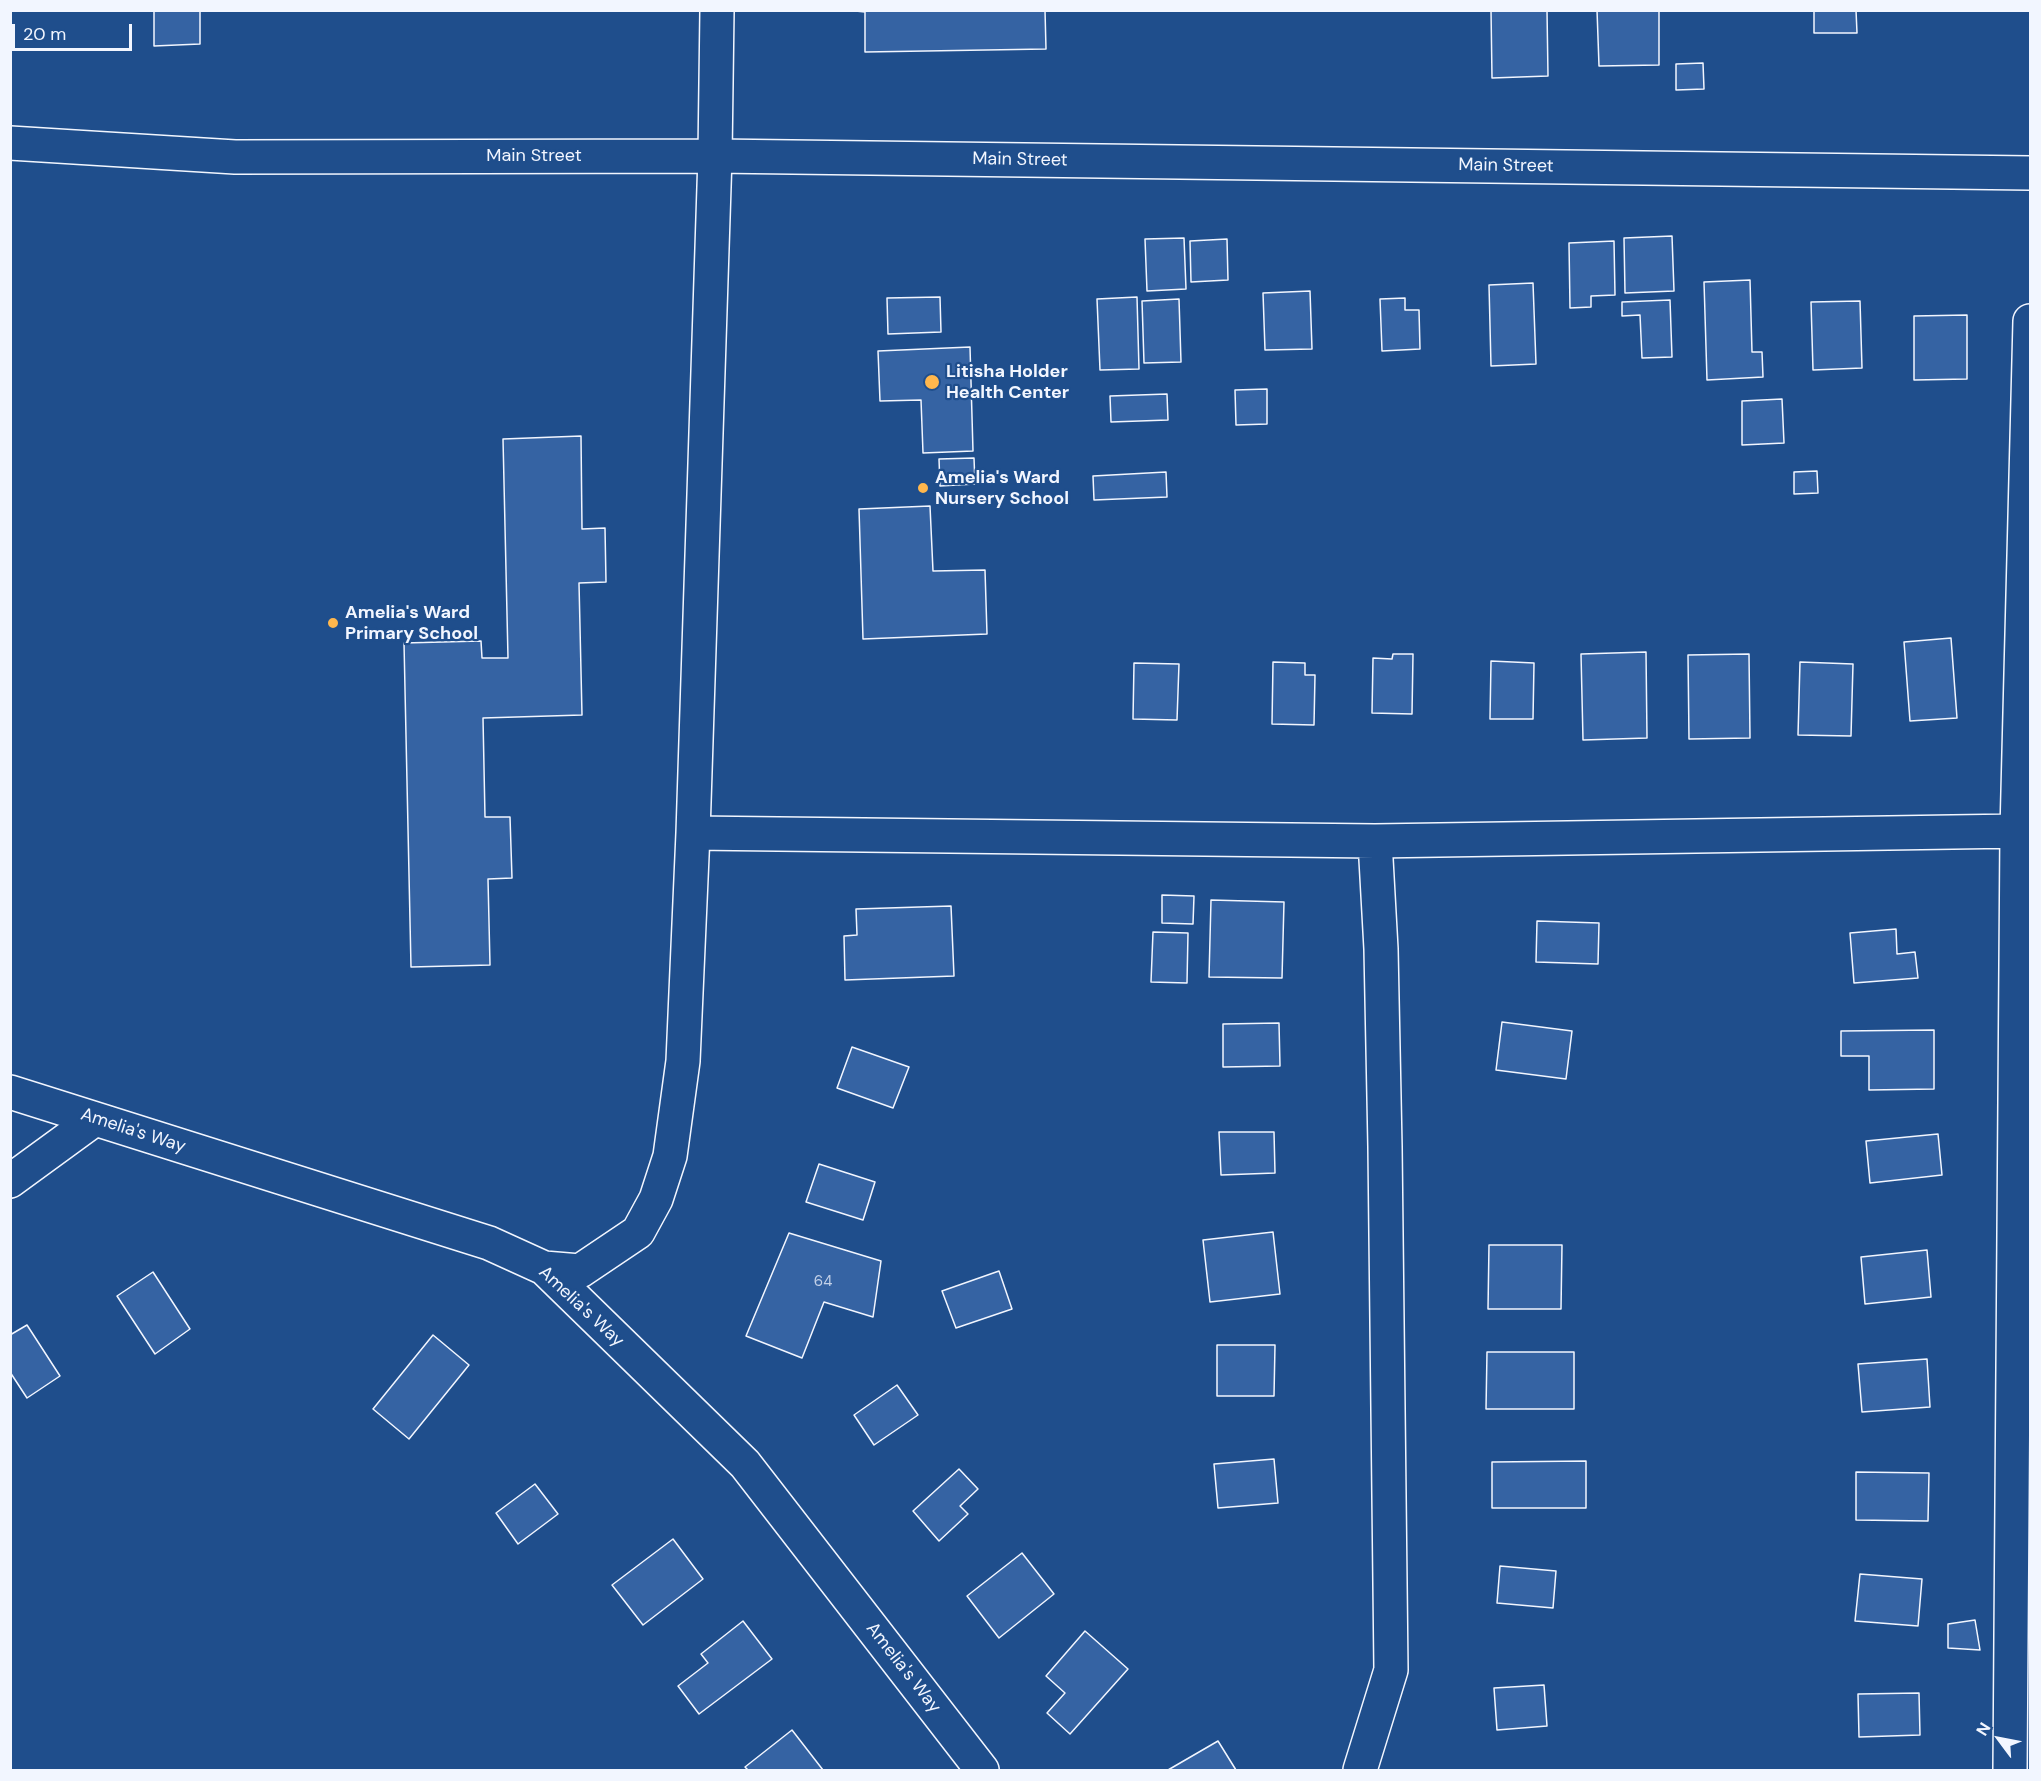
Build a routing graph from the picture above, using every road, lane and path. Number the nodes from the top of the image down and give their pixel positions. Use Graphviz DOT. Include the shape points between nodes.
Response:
graph roads {
  1 [pos="717,10"];
  2 [pos="10,143"];
  3 [pos="715,156"];
  4 [pos="2031,173"];
  5 [pos="2031,321"];
  6 [pos="2017,831"];
  7 [pos="693,833"];
  8 [pos="1375,841"];
  9 [pos="10,1092"];
  10 [pos="95,1119"];
  11 [pos="10,1181"];
  12 [pos="544,1268"];
  13 [pos="982,1770"];
  14 [pos="1360,1770"];
  15 [pos="2010,1770"];
  1 -- 3 [label="street"];
  2 -- 3 [label="street, Main Street" via="235,157"];
  3 -- 4 [label="street, Main Street"];
  3 -- 7 [label="street"];
  5 -- 6 [label="street"];
  6 -- 8 [label="street"];
  6 -- 15 [label="street"];
  7 -- 8 [label="street"];
  7 -- 12 [label="street" via="683,1061 670,1156 656,1199 638,1232 580,1271"];
  8 -- 14 [label="street" via="1384,1101 1391,1670"];
  9 -- 10 [label="street, Amelia's Way"];
  10 -- 11 [label="street"];
  10 -- 12 [label="street, Amelia's Way" via="489,1243"];
  12 -- 13 [label="street, Amelia's Way" via="745,1464"];
}
